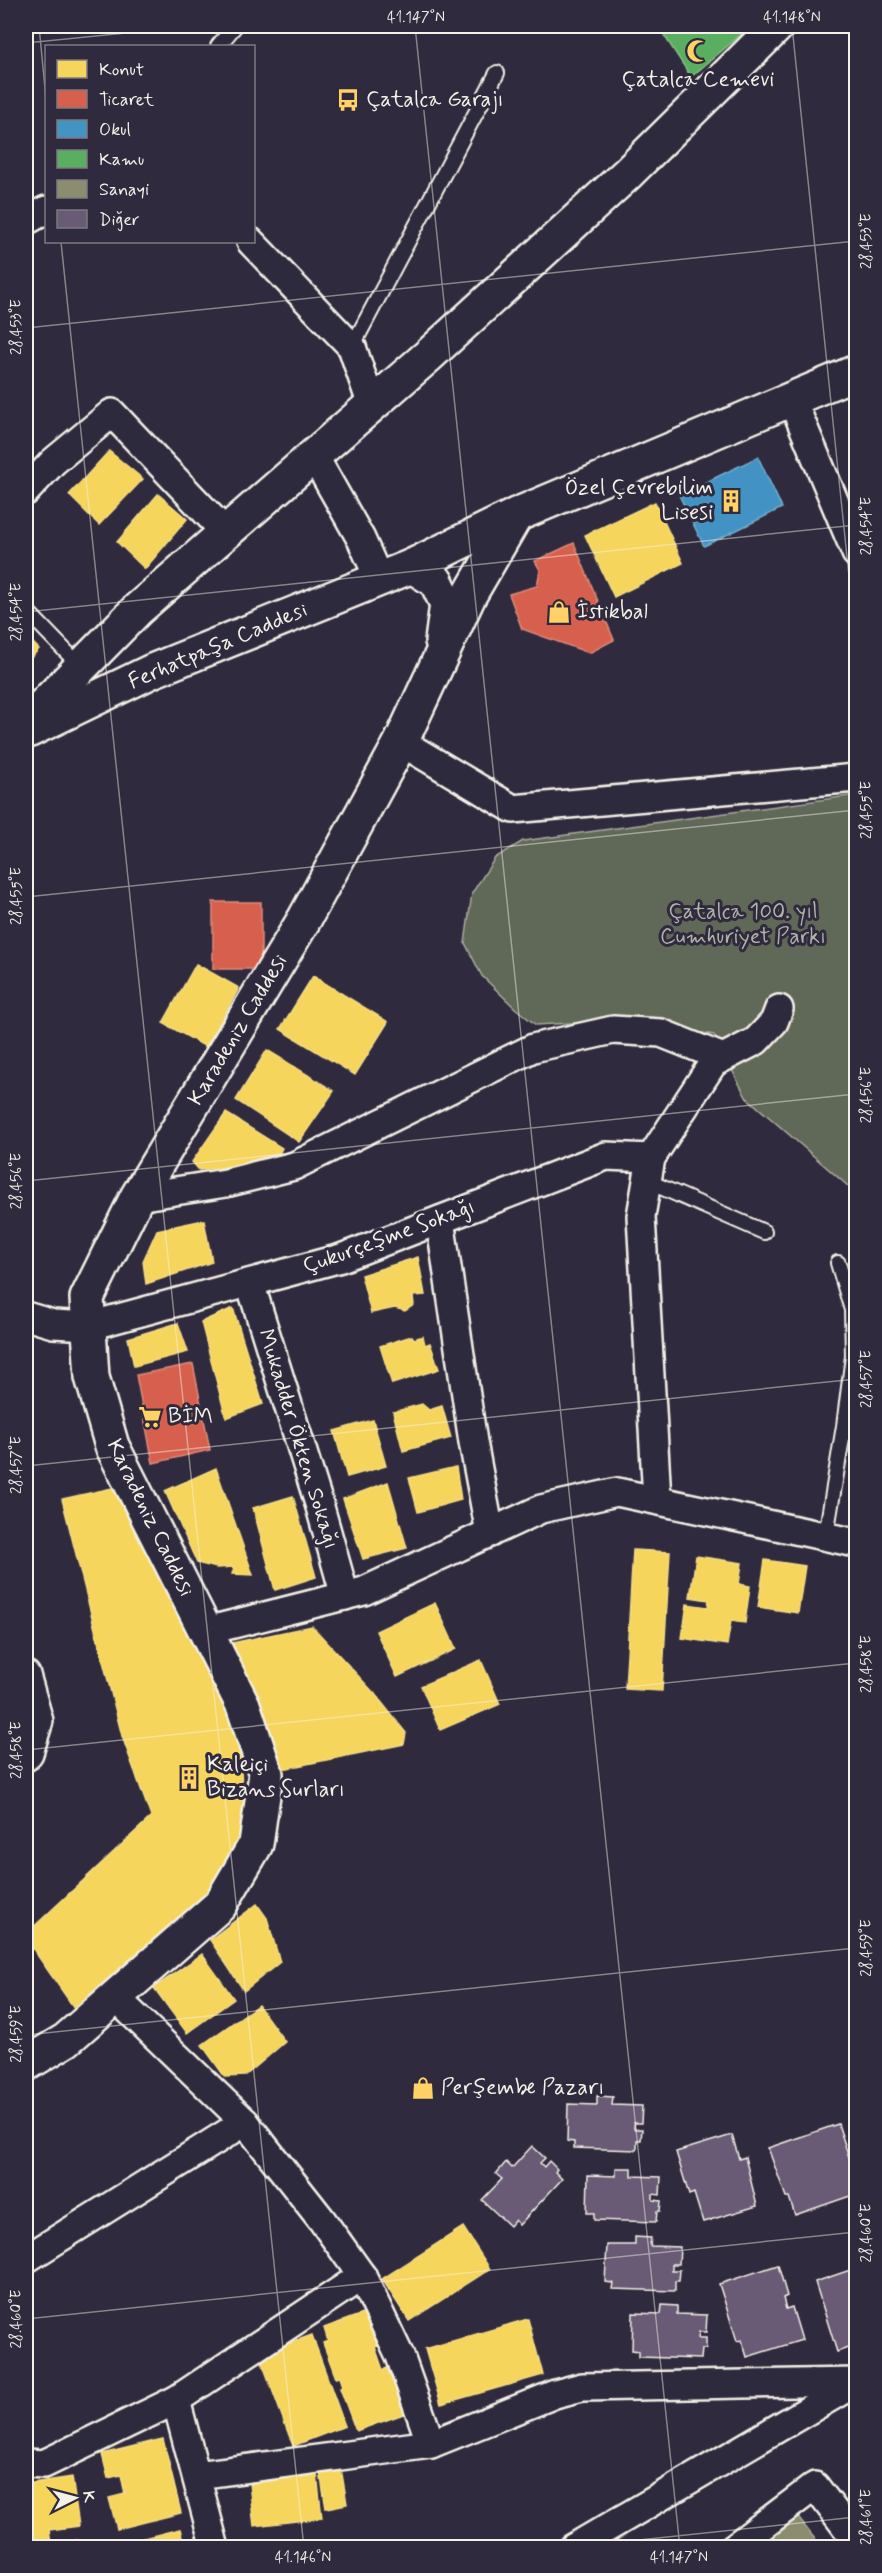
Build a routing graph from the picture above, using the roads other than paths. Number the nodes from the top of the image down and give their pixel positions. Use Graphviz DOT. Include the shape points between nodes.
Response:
graph roads {
  1 [pos="235,26"];
  2 [pos="777,26"];
  3 [pos="219,45"];
  4 [pos="497,73"];
  5 [pos="45,211"];
  6 [pos="26,221"];
  7 [pos="252,243"];
  8 [pos="352,346"];
  9 [pos="856,372"];
  10 [pos="792,400"];
  11 [pos="372,406"];
  12 [pos="314,456"];
  13 [pos="26,491"];
  14 [pos="516,515"];
  15 [pos="226,533"];
  16 [pos="856,553"];
  17 [pos="412,566"];
  18 [pos="379,579"];
  19 [pos="26,610"];
  20 [pos="440,658"];
  21 [pos="81,667"];
  22 [pos="26,723"];
  23 [pos="26,732"];
  24 [pos="401,742"];
  25 [pos="856,778"];
  26 [pos="779,1009"];
  27 [pos="721,1058"];
  28 [pos="649,1170"];
  29 [pos="137,1197"];
  30 [pos="440,1220"];
  31 [pos="764,1232"];
  32 [pos="838,1263"];
  33 [pos="250,1283"];
  34 [pos="26,1316"];
  35 [pos="89,1326"];
  36 [pos="657,1499"];
  37 [pos="490,1533"];
  38 [pos="826,1535"];
  39 [pos="856,1543"];
  40 [pos="345,1596"];
  41 [pos="206,1631"];
  42 [pos="26,1675"];
  43 [pos="26,1757"];
  44 [pos="115,1997"];
  45 [pos="26,2064"];
  46 [pos="245,2122"];
  47 [pos="26,2259"];
  48 [pos="362,2276"];
  49 [pos="856,2382"];
  50 [pos="176,2400"];
  51 [pos="431,2444"];
  52 [pos="26,2463"];
  53 [pos="197,2475"];
  54 [pos="856,2540"];
  55 [pos="215,2547"];
  56 [pos="573,2547"];
  57 [pos="733,2547"];
  1 -- 3 [label="lane"];
  2 -- 11 [label="street" via="627,174"];
  4 -- 8 [label="lane"];
  5 -- 6 [label="street"];
  7 -- 8 [label="street"];
  8 -- 11 [label="street"];
  9 -- 10 [label="street, Ferhatpaşa Caddesi"];
  10 -- 14 [label="street, Ferhatpaşa Caddesi"];
  10 -- 16 [label="street"];
  11 -- 12 [label="street"];
  12 -- 15 [label="street"];
  12 -- 18 [label="street"];
  13 -- 15 [label="street" via="53,462 112,413"];
  14 -- 17 [label="street, Ferhatpaşa Caddesi"];
  14 -- 20 [label="street, Karadeniz Caddesi" via="469,596"];
  15 -- 21 [label="street" via="138,609"];
  17 -- 18 [label="street, Ferhatpaşa Caddesi"];
  17 -- 20 [label="street, Karadeniz Caddesi" via="436,582 447,604"];
  18 -- 23 [label="street, Ferhatpaşa Caddesi" via="152,671"];
  19 -- 21 [label="lane"];
  20 -- 24 [label="street, Karadeniz Caddesi"];
  21 -- 22 [label="street"];
  24 -- 25 [label="street" via="513,809"];
  24 -- 29 [label="street, Karadeniz Caddesi" via="305,918"];
  26 -- 27 [label="street" via="774,1022 756,1041"];
  27 -- 28 [label="street" via="705,1073"];
  27 -- 29 [label="street" via="661,1033 613,1030 533,1048 294,1166 226,1184"];
  28 -- 30 [label="street, Çukurçeşme Sokağı" via="606,1156"];
  28 -- 31 [label="lane"];
  28 -- 36 [label="street" via="641,1216"];
  29 -- 35 [label="street, Karadeniz Caddesi" via="87,1298"];
  30 -- 33 [label="street, Çukurçeşme Sokağı" via="341,1258"];
  30 -- 37 [label="street"];
  32 -- 38 [label="lane" via="852,1310 853,1356"];
  33 -- 35 [label="street, Çukurçeşme Sokağı"];
  33 -- 40 [label="street, Mukadder Ökten Sokağı"];
  34 -- 35 [label="street, Çukurçeşme Sokağı" via="53,1324"];
  35 -- 41 [label="street, Karadeniz Caddesi" via="92,1377 112,1446"];
  36 -- 37 [label="street" via="617,1492 541,1509"];
  36 -- 38 [label="street"];
  37 -- 40 [label="street" via="364,1592"];
  38 -- 39 [label="street"];
  40 -- 41 [label="street"];
  41 -- 44 [label="street, Karadeniz Caddesi" via="243,1705 266,1774 256,1844 220,1905"];
  42 -- 43 [label="street" via="39,1721"];
  44 -- 45 [label="street, Karadeniz Caddesi" via="66,2040"];
  44 -- 46 [label="street"];
  46 -- 47 [label="street"];
  46 -- 48 [label="street"];
  48 -- 50 [label="street"];
  48 -- 51 [label="street" via="400,2356"];
  49 -- 51 [label="street" via="582,2387"];
  49 -- 56 [label="street"];
  50 -- 52 [label="street" via="44,2464"];
  50 -- 53 [label="street"];
  51 -- 53 [label="street"];
  53 -- 55 [label="street"];
  54 -- 57 [label="street" via="815,2486"];
}
